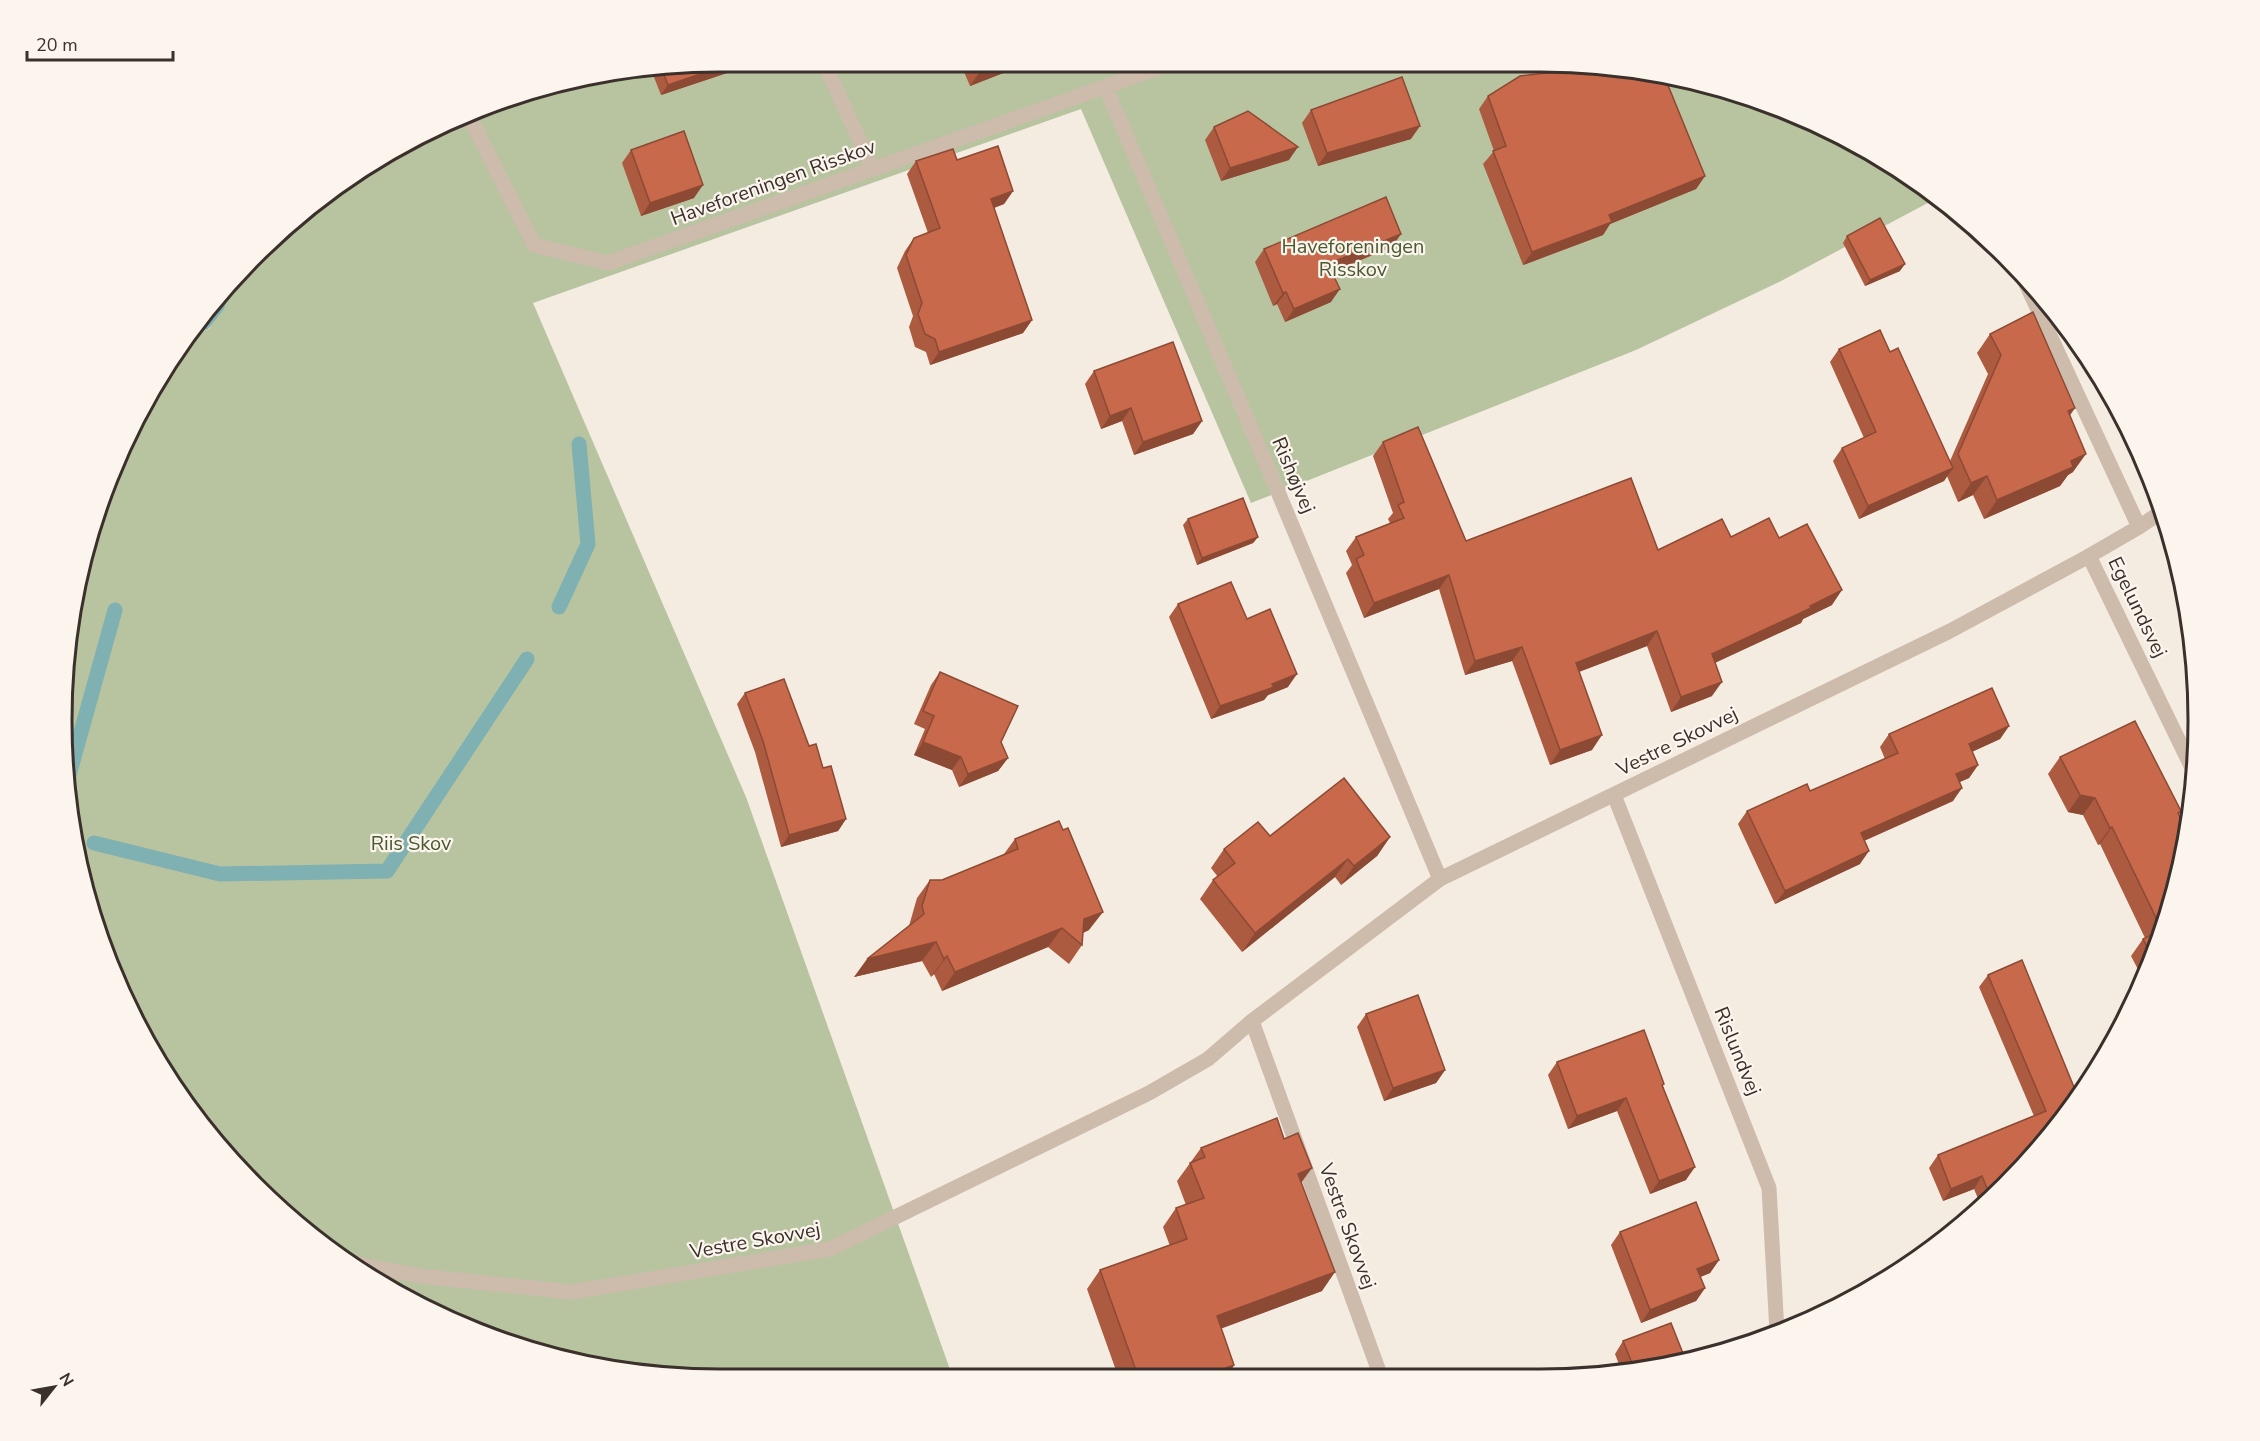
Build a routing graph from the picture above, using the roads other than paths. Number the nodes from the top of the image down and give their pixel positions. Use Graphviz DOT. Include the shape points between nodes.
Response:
graph roads {
  1 [pos="828,72"];
  2 [pos="1148,72"];
  3 [pos="1106,88"];
  4 [pos="472,121"];
  5 [pos="872,168"];
  6 [pos="2035,302"];
  7 [pos="2155,516"];
  8 [pos="2139,527"];
  9 [pos="2090,556"];
  10 [pos="2187,758"];
  11 [pos="1614,795"];
  12 [pos="1440,879"];
  13 [pos="1252,1021"];
  14 [pos="370,1266"];
  15 [pos="1777,1324"];
  16 [pos="1377,1369"];
  1 -- 5 [label="street"];
  2 -- 3 [label="street, Haveforeningen Risskov"];
  3 -- 5 [label="street, Haveforeningen Risskov"];
  3 -- 12 [label="street, Rishøjvej"];
  4 -- 5 [label="street, Haveforeningen Risskov" via="534,245 608,263"];
  6 -- 8 [label="street"];
  7 -- 8 [label="street, Vestre Skovvej"];
  8 -- 9 [label="street, Vestre Skovvej"];
  9 -- 10 [label="street, Egelundsvej"];
  9 -- 11 [label="street, Vestre Skovvej" via="1950,631"];
  11 -- 12 [label="street, Vestre Skovvej"];
  11 -- 15 [label="street, Rislundvej" via="1769,1188"];
  12 -- 13 [label="street, Vestre Skovvej"];
  13 -- 14 [label="street, Vestre Skovvej" via="1208,1059 1149,1093 830,1249 572,1292 419,1276"];
  13 -- 16 [label="street, Vestre Skovvej"];
}
